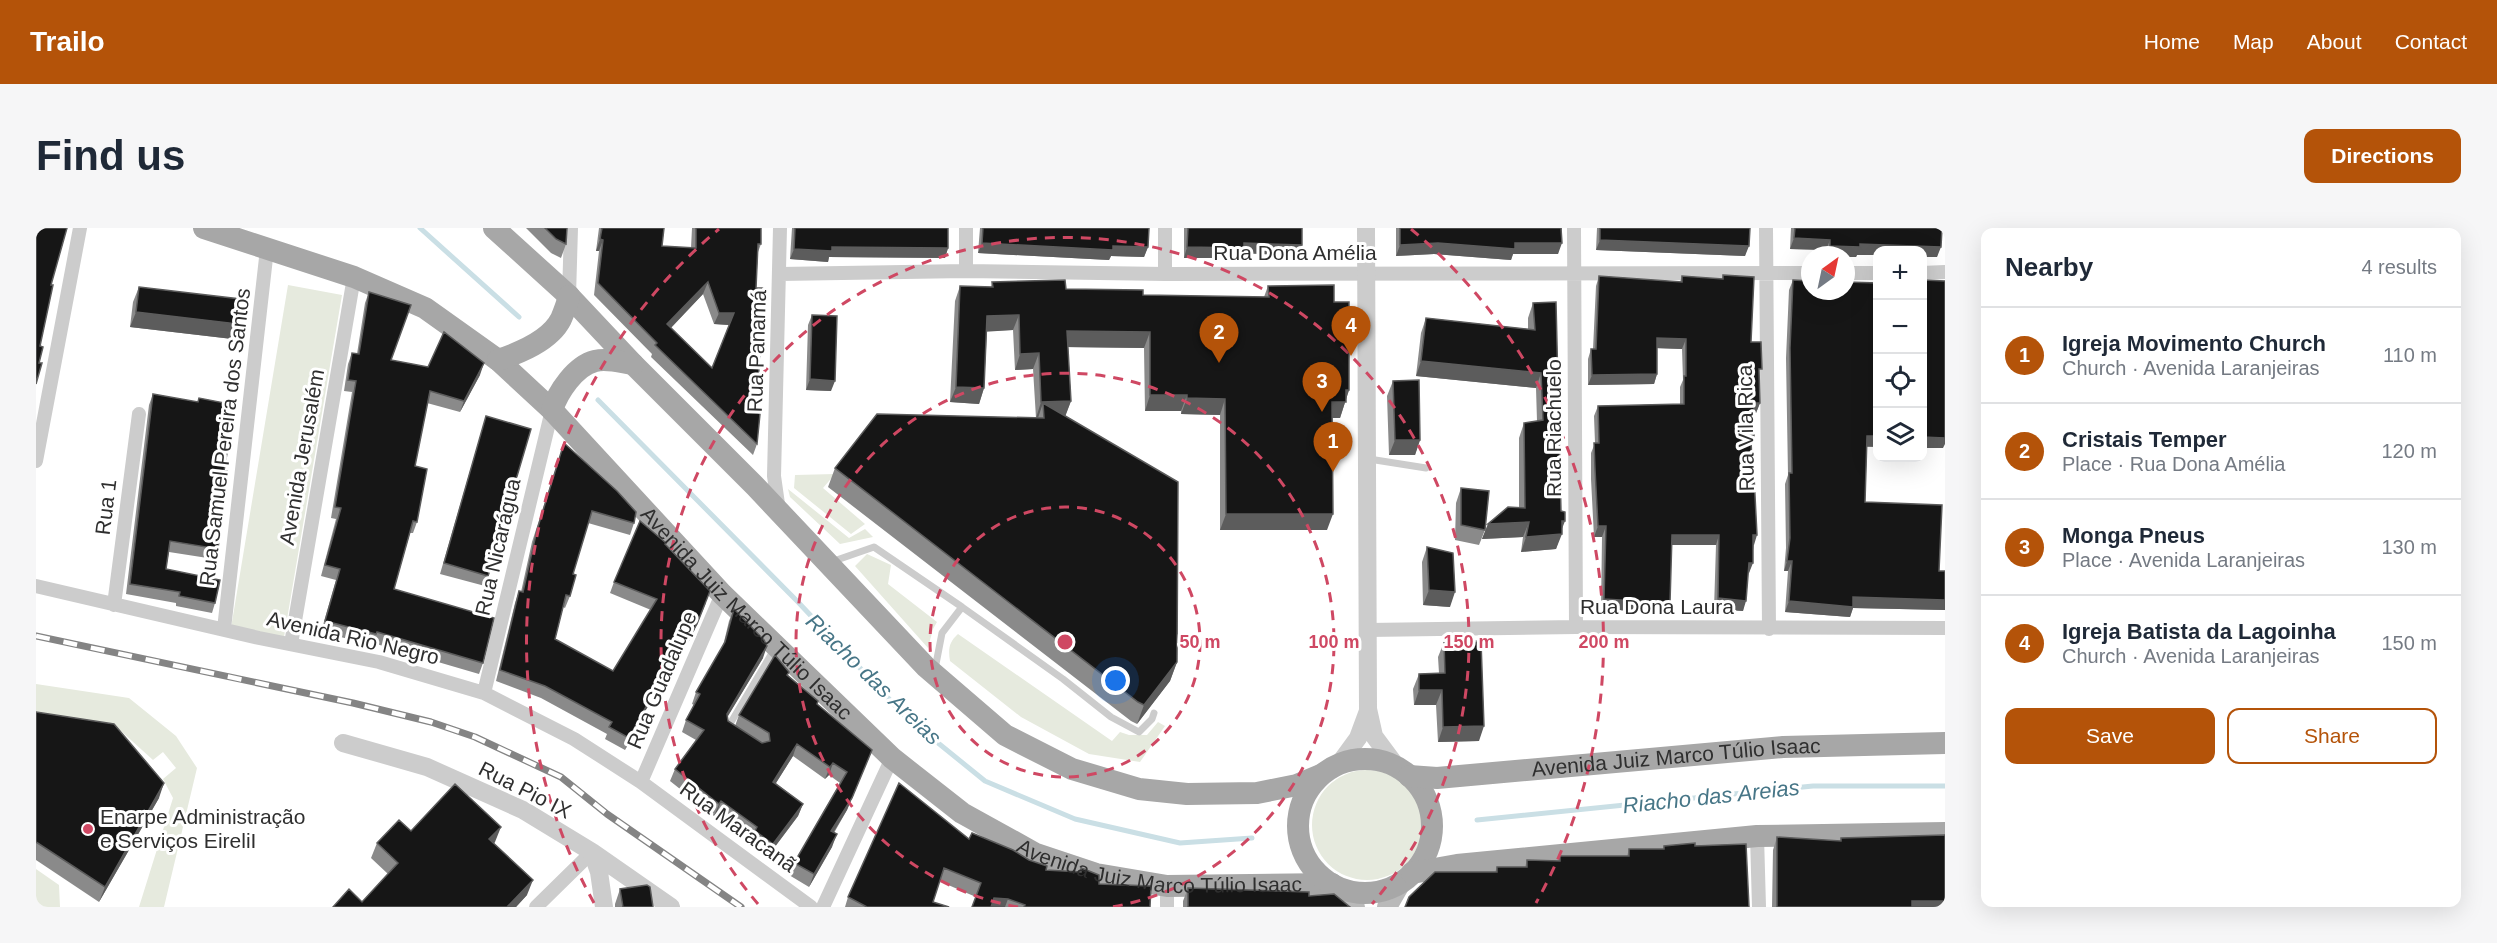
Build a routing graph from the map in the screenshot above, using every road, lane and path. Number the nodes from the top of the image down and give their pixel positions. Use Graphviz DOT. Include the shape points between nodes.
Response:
graph roads {
  1 [pos="80,228"];
  2 [pos="204,228"];
  3 [pos="494,228"];
  4 [pos="571,228"];
  5 [pos="780,228"];
  6 [pos="966,228"];
  7 [pos="1165,228"];
  8 [pos="1366,228"];
  9 [pos="1574,228"];
  10 [pos="1766,228"];
  11 [pos="267,249"];
  12 [pos="966,272"];
  13 [pos="1945,272"];
  14 [pos="1574,273"];
  15 [pos="1765,273"];
  16 [pos="1801,273"];
  17 [pos="1855,273"];
  18 [pos="1873,273"];
  19 [pos="1927,273"];
  20 [pos="780,274"];
  21 [pos="1165,274"];
  22 [pos="1366,274"];
  23 [pos="354,277"];
  24 [pos="569,296"];
  25 [pos="498,360"];
  26 [pos="633,364"];
  27 [pos="552,410"];
  28 [pos="139,414"];
  29 [pos="1367,459"];
  30 [pos="36,461"];
  31 [pos="1426,468"];
  32 [pos="765,481"];
  33 [pos="828,563"];
  34 [pos="36,586"];
  35 [pos="722,594"];
  36 [pos="114,605"];
  37 [pos="962,608"];
  38 [pos="1576,627"];
  39 [pos="1945,628"];
  40 [pos="224,629"];
  41 [pos="1769,629"];
  42 [pos="1368,630"];
  43 [pos="291,644"];
  44 [pos="776,646"];
  45 [pos="934,674"];
  46 [pos="484,693"];
  47 [pos="1368,709"];
  48 [pos="1154,712"];
  49 [pos="735,735"];
  50 [pos="343,743"];
  51 [pos="1945,743"];
  52 [pos="892,758"];
  53 [pos="1330,769"];
  54 [pos="1403,772"];
  55 [pos="641,782"];
  56 [pos="1945,833"];
  57 [pos="1757,836"];
  58 [pos="592,852"];
  59 [pos="1407,877"];
  60 [pos="1334,886"];
  61 [pos="1167,897"];
  62 [pos="536,907"];
  63 [pos="604,907"];
  64 [pos="671,907"];
  65 [pos="811,907"];
  66 [pos="823,907"];
  67 [pos="1355,907"];
  68 [pos="1387,907"];
  69 [pos="1759,907"];
  1 -- 30 [label="street"];
  2 -- 11 [label="main road, Avenida Juiz Marco Túlio Isaac"];
  3 -- 24 [label="main road"];
  4 -- 24 [label="street"];
  5 -- 20 [label="street, Rua Panamá"];
  6 -- 12 [label="street"];
  7 -- 21 [label="street"];
  8 -- 22 [label="street"];
  9 -- 14 [label="street, Rua Riachuelo"];
  10 -- 15 [label="street, Rua Vila Rica"];
  11 -- 23 [label="main road, Avenida Juiz Marco Túlio Isaac"];
  11 -- 40 [label="street, Rua Samuel Pereira dos Santos"];
  12 -- 20 [label="street, Rua Dona Amélia"];
  12 -- 21 [label="street, Rua Dona Amélia"];
  13 -- 19 [label="street"];
  14 -- 15 [label="street, Rua Dona Amélia"];
  14 -- 22 [label="street, Rua Dona Amélia"];
  14 -- 38 [label="street, Rua Riachuelo"];
  15 -- 16 [label="street, Rua Dona Amélia"];
  15 -- 41 [label="street, Rua Vila Rica"];
  17 -- 18 [label="street"];
  20 -- 32 [label="street, Rua Panamá"];
  21 -- 22 [label="street, Rua Dona Amélia"];
  22 -- 29 [label="street"];
  23 -- 25 [label="main road, Avenida Juiz Marco Túlio Isaac" via="425,308"];
  23 -- 43 [label="street, Avenida Jerusalém"];
  24 -- 25 [label="main road" via="560,322 546,335 527,350"];
  24 -- 26 [label="main road"];
  25 -- 27 [label="main road, Avenida Juiz Marco Túlio Isaac"];
  26 -- 27 [label="main road" via="593,361 556,395"];
  26 -- 32 [label="main road"];
  27 -- 35 [label="main road, Avenida Juiz Marco Túlio Isaac"];
  27 -- 46 [label="street, Rua Nicarágua"];
  28 -- 36 [label="street, Rua 1"];
  29 -- 31 [label="lane"];
  29 -- 42 [label="street"];
  32 -- 33 [label="main road" via="779,511"];
  33 -- 37 [label="lane" via="874,547"];
  33 -- 45 [label="main road"];
  34 -- 36 [label="street, Avenida Rio Negro"];
  35 -- 44 [label="main road, Avenida Juiz Marco Túlio Isaac"];
  35 -- 55 [label="street, Rua Guadalupe"];
  36 -- 40 [label="street, Avenida Rio Negro"];
  37 -- 45 [label="lane" via="942,633"];
  37 -- 48 [label="lane" via="1111,717 1139,732"];
  38 -- 41 [label="street, Rua Dona Laura"];
  38 -- 42 [label="street, Rua Dona Laura"];
  39 -- 41 [label="street, Rua Dona Laura"];
  40 -- 43 [label="street, Avenida Rio Negro"];
  42 -- 47 [label="street"];
  43 -- 46 [label="street, Avenida Rio Negro" via="379,662"];
  44 -- 49 [label="lane" via="727,729"];
  44 -- 52 [label="main road, Avenida Juiz Marco Túlio Isaac"];
  45 -- 53 [label="main road" via="1005,735 1072,769 1139,789 1187,794 1257,793 1297,785"];
  46 -- 55 [label="street, Avenida Rio Negro" via="574,739"];
  47 -- 53 [label="street" via="1358,738"];
  47 -- 54 [label="street" via="1374,736"];
  50 -- 58 [label="street, Rua Pio IX" via="427,767 523,810"];
  51 -- 54 [label="main road, Avenida Juiz Marco Túlio Isaac" via="1783,747 1437,778"];
  52 -- 61 [label="main road, Avenida Juiz Marco Túlio Isaac" via="962,813 1036,854"];
  52 -- 66 [label="street"];
  53 -- 54 [label="main road" via="1358,759 1378,760"];
  53 -- 60 [label="main road" via="1307,791 1299,811 1298,832 1303,853 1315,871"];
  54 -- 59 [label="main road" via="1424,795 1431,815 1431,836 1425,856"];
  55 -- 65 [label="street, Rua Maracanã"];
  56 -- 57 [label="main road"];
  57 -- 59 [label="main road" via="1457,865"];
  57 -- 69 [label="street"];
  58 -- 62 [label="street"];
  58 -- 63 [label="street"];
  58 -- 64 [label="street, Rua Pio IX"];
  59 -- 60 [label="main road" via="1373,892"];
  59 -- 68 [label="main road"];
  60 -- 61 [label="main road, Avenida Juiz Marco Túlio Isaac"];
  60 -- 67 [label="main road"];
}
